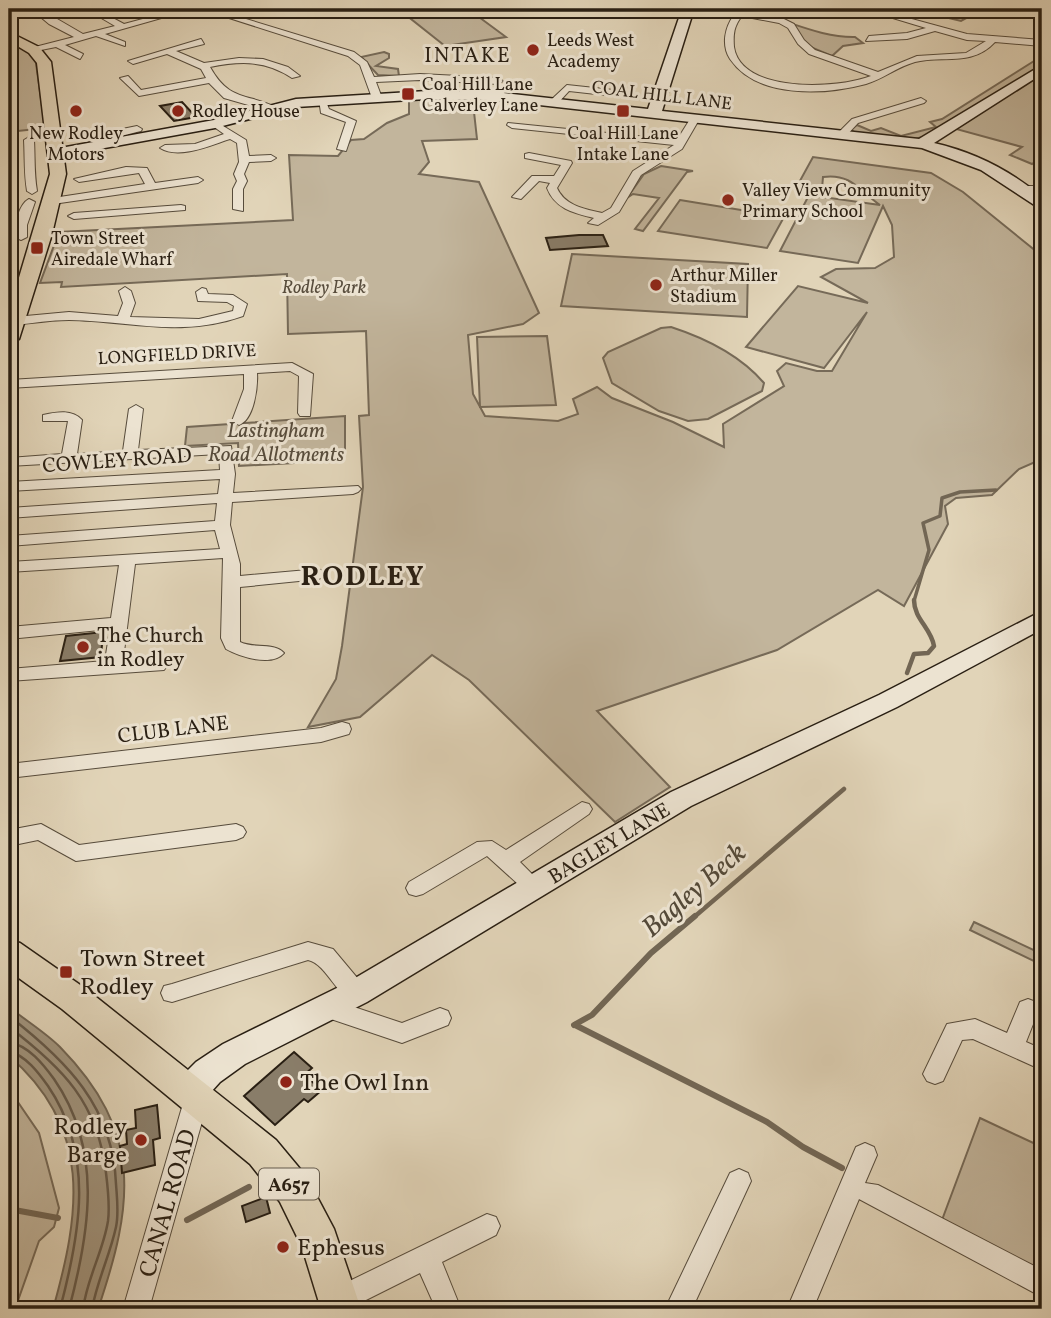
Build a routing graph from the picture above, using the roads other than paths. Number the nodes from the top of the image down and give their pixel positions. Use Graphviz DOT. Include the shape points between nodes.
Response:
graph roads {
  1 [pos="35,9"];
  2 [pos="90,9"];
  3 [pos="189,9"];
  4 [pos="205,9"];
  5 [pos="234,9"];
  6 [pos="688,9"];
  7 [pos="717,9"];
  8 [pos="867,9"];
  9 [pos="1019,9"];
  10 [pos="741,12"];
  11 [pos="220,13"];
  12 [pos="1042,14"];
  13 [pos="159,17"];
  14 [pos="179,25"];
  15 [pos="122,26"];
  16 [pos="932,29"];
  17 [pos="96,33"];
  18 [pos="9,36"];
  19 [pos="81,37"];
  20 [pos="869,39"];
  21 [pos="992,40"];
  22 [pos="201,41"];
  23 [pos="1042,43"];
  24 [pos="57,44"];
  25 [pos="122,44"];
  26 [pos="34,50"];
  27 [pos="168,51"];
  28 [pos="80,56"];
  29 [pos="133,61"];
  30 [pos="204,66"];
  31 [pos="1042,69"];
  32 [pos="295,76"];
  33 [pos="880,76"];
  34 [pos="125,78"];
  35 [pos="211,80"];
  36 [pos="369,80"];
  37 [pos="499,81"];
  38 [pos="623,94"];
  39 [pos="377,98"];
  40 [pos="555,101"];
  41 [pos="921,101"];
  42 [pos="322,102"];
  43 [pos="273,109"];
  44 [pos="654,113"];
  45 [pos="695,118"];
  46 [pos="584,120"];
  47 [pos="215,124"];
  48 [pos="512,125"];
  49 [pos="137,129"];
  50 [pos="574,132"];
  51 [pos="231,135"];
  52 [pos="841,135"];
  53 [pos="93,136"];
  54 [pos="118,136"];
  55 [pos="29,140"];
  56 [pos="680,143"];
  57 [pos="922,144"];
  58 [pos="165,148"];
  59 [pos="342,149"];
  60 [pos="55,153"];
  61 [pos="529,156"];
  62 [pos="271,158"];
  63 [pos="244,159"];
  64 [pos="58,174"];
  65 [pos="32,177"];
  66 [pos="79,179"];
  67 [pos="198,180"];
  68 [pos="556,180"];
  69 [pos="150,185"];
  70 [pos="1023,189"];
  71 [pos="1042,189"];
  72 [pos="127,191"];
  73 [pos="517,197"];
  74 [pos="53,201"];
  75 [pos="1042,205"];
  76 [pos="181,208"];
  77 [pos="239,209"];
  78 [pos="129,210"];
  79 [pos="74,216"];
  80 [pos="46,222"];
  81 [pos="202,292"];
  82 [pos="145,301"];
  83 [pos="15,321"];
  84 [pos="122,322"];
  85 [pos="9,339"];
  86 [pos="250,368"];
  87 [pos="9,384"];
  88 [pos="136,409"];
  89 [pos="301,409"];
  90 [pos="235,417"];
  91 [pos="48,418"];
  92 [pos="130,454"];
  93 [pos="69,458"];
  94 [pos="9,462"];
  95 [pos="228,474"];
  96 [pos="9,487"];
  97 [pos="353,489"];
  98 [pos="225,498"];
  99 [pos="9,513"];
  100 [pos="222,525"];
  101 [pos="9,541"];
  102 [pos="229,553"];
  103 [pos="128,559"];
  104 [pos="9,567"];
  105 [pos="319,574"];
  106 [pos="233,582"];
  107 [pos="1042,619"];
  108 [pos="120,623"];
  109 [pos="9,633"];
  110 [pos="275,653"];
  111 [pos="113,666"];
  112 [pos="158,666"];
  113 [pos="9,675"];
  114 [pos="342,729"];
  115 [pos="9,772"];
  116 [pos="582,809"];
  117 [pos="236,832"];
  118 [pos="9,838"];
  119 [pos="507,860"];
  120 [pos="416,888"];
  121 [pos="536,888"];
  122 [pos="9,953"];
  123 [pos="172,993"];
  124 [pos="356,993"];
  125 [pos="327,1008"];
  126 [pos="1027,1009"];
  127 [pos="440,1018"];
  128 [pos="1013,1047"];
  129 [pos="1042,1060"];
  130 [pos="936,1074"];
  131 [pos="193,1094"];
  132 [pos="864,1155"];
  133 [pos="739,1181"];
  134 [pos="869,1194"];
  135 [pos="487,1226"];
  136 [pos="426,1256"];
  137 [pos="1042,1284"];
  138 [pos="340,1304"];
  139 [pos="449,1307"];
  140 [pos="136,1309"];
  141 [pos="678,1309"];
  142 [pos="800,1309"];
  1 -- 19 [label="street"];
  2 -- 15 [label="street"];
  3 -- 13 [label="street"];
  4 -- 11 [label="street"];
  5 -- 11 [label="street"];
  6 -- 44 [label="street"];
  7 -- 10 [label="street"];
  8 -- 16 [label="street"];
  9 -- 12 [label="street"];
  10 -- 33 [label="street" via="781,20 812,52"];
  10 -- 33 [label="street" via="730,26 730,46 737,64 756,79 820,87"];
  11 -- 36 [label="street" via="340,49 364,64"];
  13 -- 14 [label="street"];
  13 -- 15 [label="street"];
  15 -- 17 [label="street"];
  16 -- 20 [label="street"];
  16 -- 21 [label="street"];
  17 -- 19 [label="street"];
  17 -- 25 [label="street"];
  18 -- 26 [label="main road"];
  19 -- 24 [label="street"];
  21 -- 23 [label="street"];
  21 -- 33 [label="street" via="977,53 916,59"];
  22 -- 27 [label="street"];
  24 -- 26 [label="street"];
  24 -- 28 [label="street"];
  26 -- 60 [label="main road" via="44,62"];
  27 -- 29 [label="street"];
  27 -- 30 [label="street"];
  30 -- 32 [label="street" via="253,59"];
  30 -- 35 [label="street"];
  31 -- 57 [label="street"];
  34 -- 35 [label="street" via="139,93"];
  35 -- 43 [label="street" via="229,98"];
  36 -- 37 [label="street"];
  36 -- 39 [label="street"];
  38 -- 40 [label="street" via="567,88"];
  39 -- 40 [label="street, COAL HILL LANE" via="465,94"];
  39 -- 42 [label="street, COAL HILL LANE"];
  40 -- 44 [label="street, COAL HILL LANE"];
  41 -- 52 [label="street" via="855,121"];
  42 -- 43 [label="street, COAL HILL LANE"];
  42 -- 59 [label="street" via="324,111 351,121"];
  43 -- 47 [label="street, COAL HILL LANE"];
  44 -- 45 [label="street, COAL HILL LANE"];
  45 -- 52 [label="street, COAL HILL LANE"];
  45 -- 56 [label="street"];
  46 -- 50 [label="street"];
  47 -- 51 [label="street"];
  47 -- 54 [label="street, COAL HILL LANE"];
  48 -- 50 [label="street"];
  49 -- 54 [label="street"];
  50 -- 56 [label="street"];
  51 -- 58 [label="street" via="196,147"];
  51 -- 63 [label="street" via="242,142"];
  52 -- 57 [label="street, COAL HILL LANE"];
  53 -- 54 [label="street"];
  54 -- 60 [label="street, COAL HILL LANE"];
  55 -- 65 [label="street" via="27,161"];
  56 -- 68 [label="street" via="637,173 615,210 599,220 565,205 553,193"];
  57 -- 70 [label="street, COAL HILL LANE" via="960,155"];
  60 -- 64 [label="main road"];
  61 -- 68 [label="street" via="567,163"];
  62 -- 63 [label="street"];
  63 -- 77 [label="street"];
  64 -- 65 [label="street"];
  64 -- 74 [label="main road"];
  65 -- 80 [label="street" via="21,231"];
  66 -- 69 [label="street" via="104,176 113,167 143,170"];
  67 -- 69 [label="street"];
  68 -- 73 [label="street" via="536,178"];
  69 -- 72 [label="street"];
  70 -- 71 [label="street"];
  70 -- 75 [label="street, COAL HILL LANE"];
  72 -- 74 [label="street"];
  72 -- 78 [label="street" via="132,197"];
  74 -- 80 [label="main road"];
  76 -- 78 [label="street"];
  78 -- 79 [label="street"];
  80 -- 83 [label="main road"];
  81 -- 84 [label="street" via="202,298 229,298 241,304 239,313 213,321"];
  82 -- 84 [label="street" via="127,297"];
  83 -- 84 [label="street" via="68,316"];
  83 -- 85 [label="main road"];
  86 -- 87 [label="street, LONGFIELD DRIVE"];
  86 -- 89 [label="street, LONGFIELD DRIVE" via="292,367 306,374"];
  86 -- 90 [label="street" via="251,389"];
  88 -- 92 [label="street"];
  91 -- 93 [label="street" via="69,416 75,420"];
  92 -- 93 [label="street"];
  92 -- 95 [label="street" via="226,449"];
  93 -- 94 [label="street"];
  95 -- 96 [label="street, COWLEY ROAD"];
  95 -- 98 [label="street"];
  97 -- 98 [label="street"];
  98 -- 99 [label="street"];
  98 -- 100 [label="street"];
  100 -- 101 [label="street"];
  100 -- 102 [label="street"];
  102 -- 103 [label="street"];
  102 -- 106 [label="street"];
  103 -- 104 [label="street"];
  103 -- 108 [label="street"];
  105 -- 106 [label="street"];
  106 -- 110 [label="street" via="232,645 246,652"];
  107 -- 121 [label="street, BAGLEY LANE" via="888,701 681,799"];
  108 -- 109 [label="street"];
  108 -- 111 [label="street"];
  111 -- 112 [label="street"];
  111 -- 113 [label="street"];
  114 -- 115 [label="street, CLUB LANE"];
  116 -- 119 [label="street"];
  117 -- 118 [label="street" via="76,853 41,832"];
  119 -- 120 [label="street" via="484,848"];
  119 -- 121 [label="street"];
  121 -- 124 [label="street, BAGLEY LANE"];
  122 -- 131 [label="main road, A657"];
  123 -- 124 [label="street" via="308,951 324,955"];
  124 -- 125 [label="street, BAGLEY LANE"];
  125 -- 127 [label="street" via="402,1033"];
  125 -- 131 [label="street, BAGLEY LANE" via="234,1054 208,1072"];
  126 -- 128 [label="street"];
  128 -- 129 [label="street"];
  128 -- 130 [label="street" via="975,1029 956,1031"];
  131 -- 138 [label="main road, A657" via="263,1152 293,1189 320,1242"];
  131 -- 140 [label="street, CANAL ROAD"];
  132 -- 142 [label="street"];
  133 -- 141 [label="street"];
  134 -- 137 [label="street"];
  135 -- 136 [label="street"];
  136 -- 138 [label="street"];
  136 -- 139 [label="street"];
}
